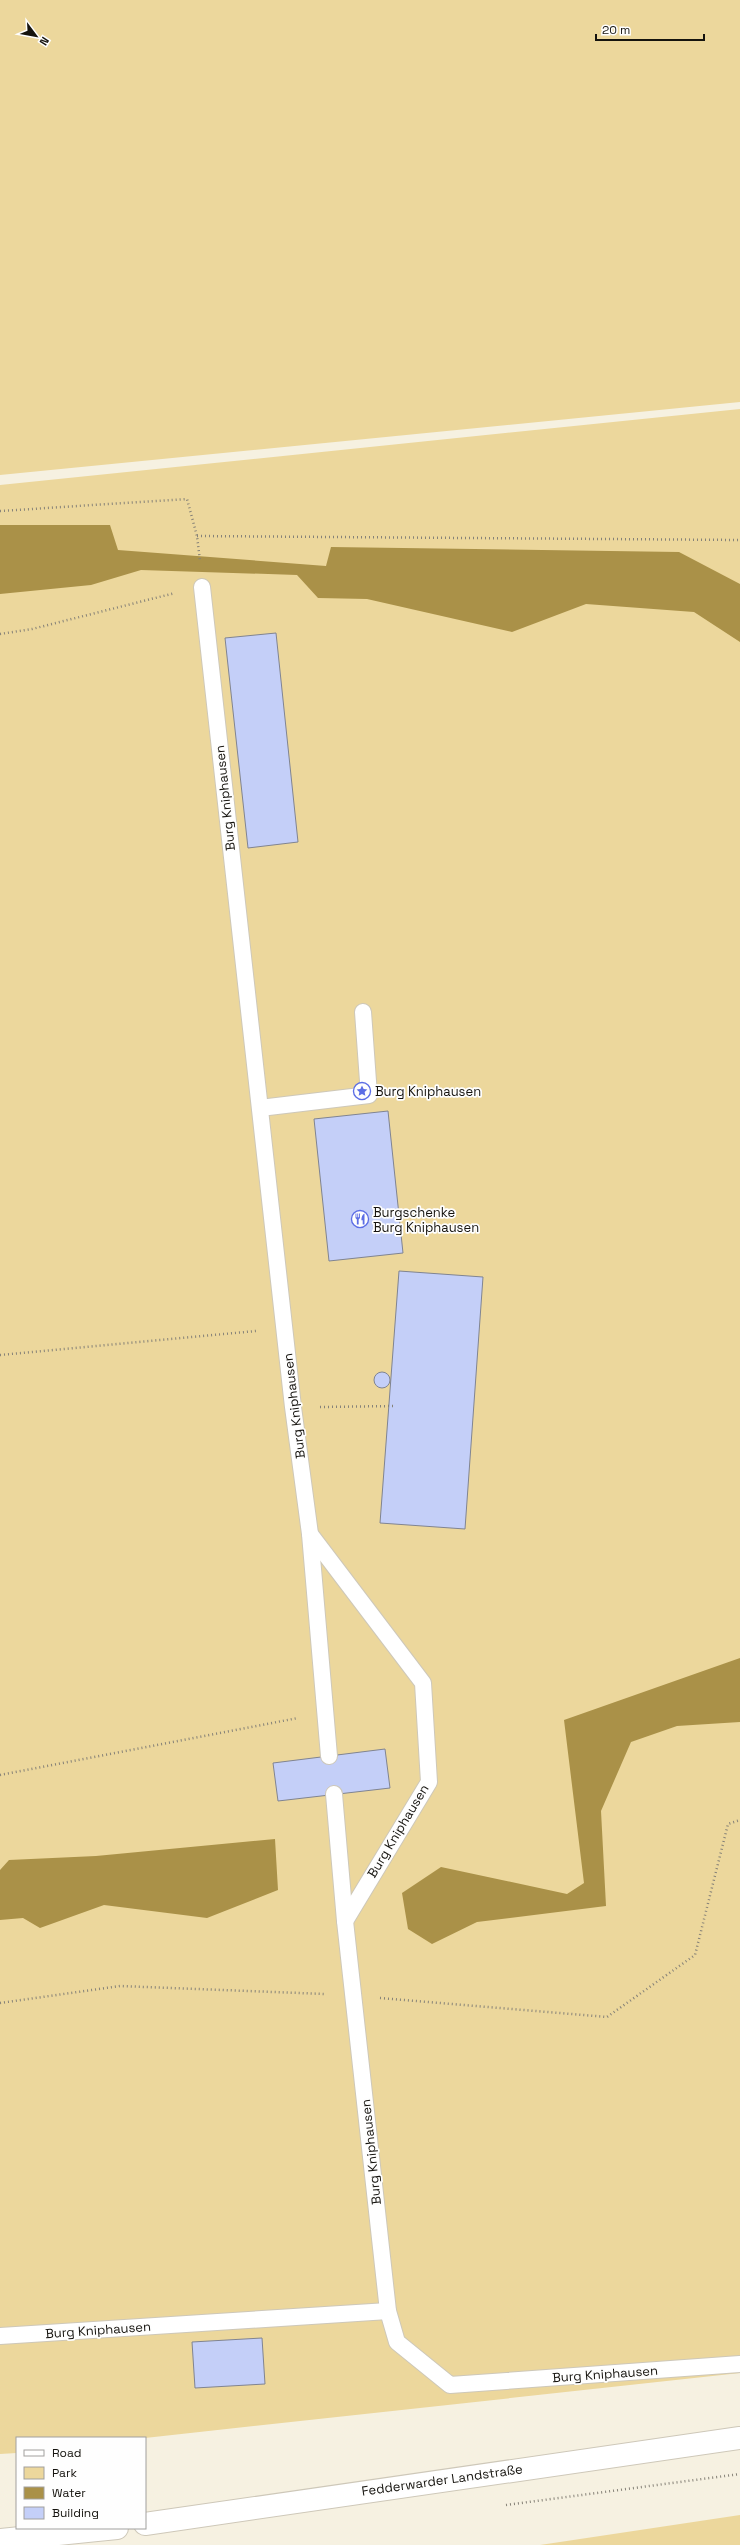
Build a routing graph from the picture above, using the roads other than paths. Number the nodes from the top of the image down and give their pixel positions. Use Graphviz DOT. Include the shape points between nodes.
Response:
graph roads {
  1 [pos="202,586"];
  2 [pos="363,1012"];
  3 [pos="260,1108"];
  4 [pos="310,1534"];
  5 [pos="329,1756"];
  6 [pos="334,1794"];
  7 [pos="345,1921"];
  8 [pos="388,2311"];
  9 [pos="0,2336"];
  10 [pos="740,2364"];
  11 [pos="740,2438"];
  12 [pos="146,2524"];
  13 [pos="108,2529"];
  14 [pos="0,2540"];
  1 -- 3 [label="lane, Burg Kniphausen"];
  2 -- 3 [label="lane" via="369,1095"];
  3 -- 4 [label="lane, Burg Kniphausen" via="293,1407"];
  4 -- 5 [label="lane, Burg Kniphausen"];
  4 -- 7 [label="lane, Burg Kniphausen" via="423,1684 429,1782"];
  6 -- 7 [label="lane, Burg Kniphausen"];
  7 -- 8 [label="lane, Burg Kniphausen"];
  8 -- 9 [label="lane, Burg Kniphausen"];
  8 -- 10 [label="lane, Burg Kniphausen" via="397,2342 450,2385"];
  11 -- 12 [label="street, Fedderwarder Landstraße"];
  13 -- 14 [label="street"];
}
